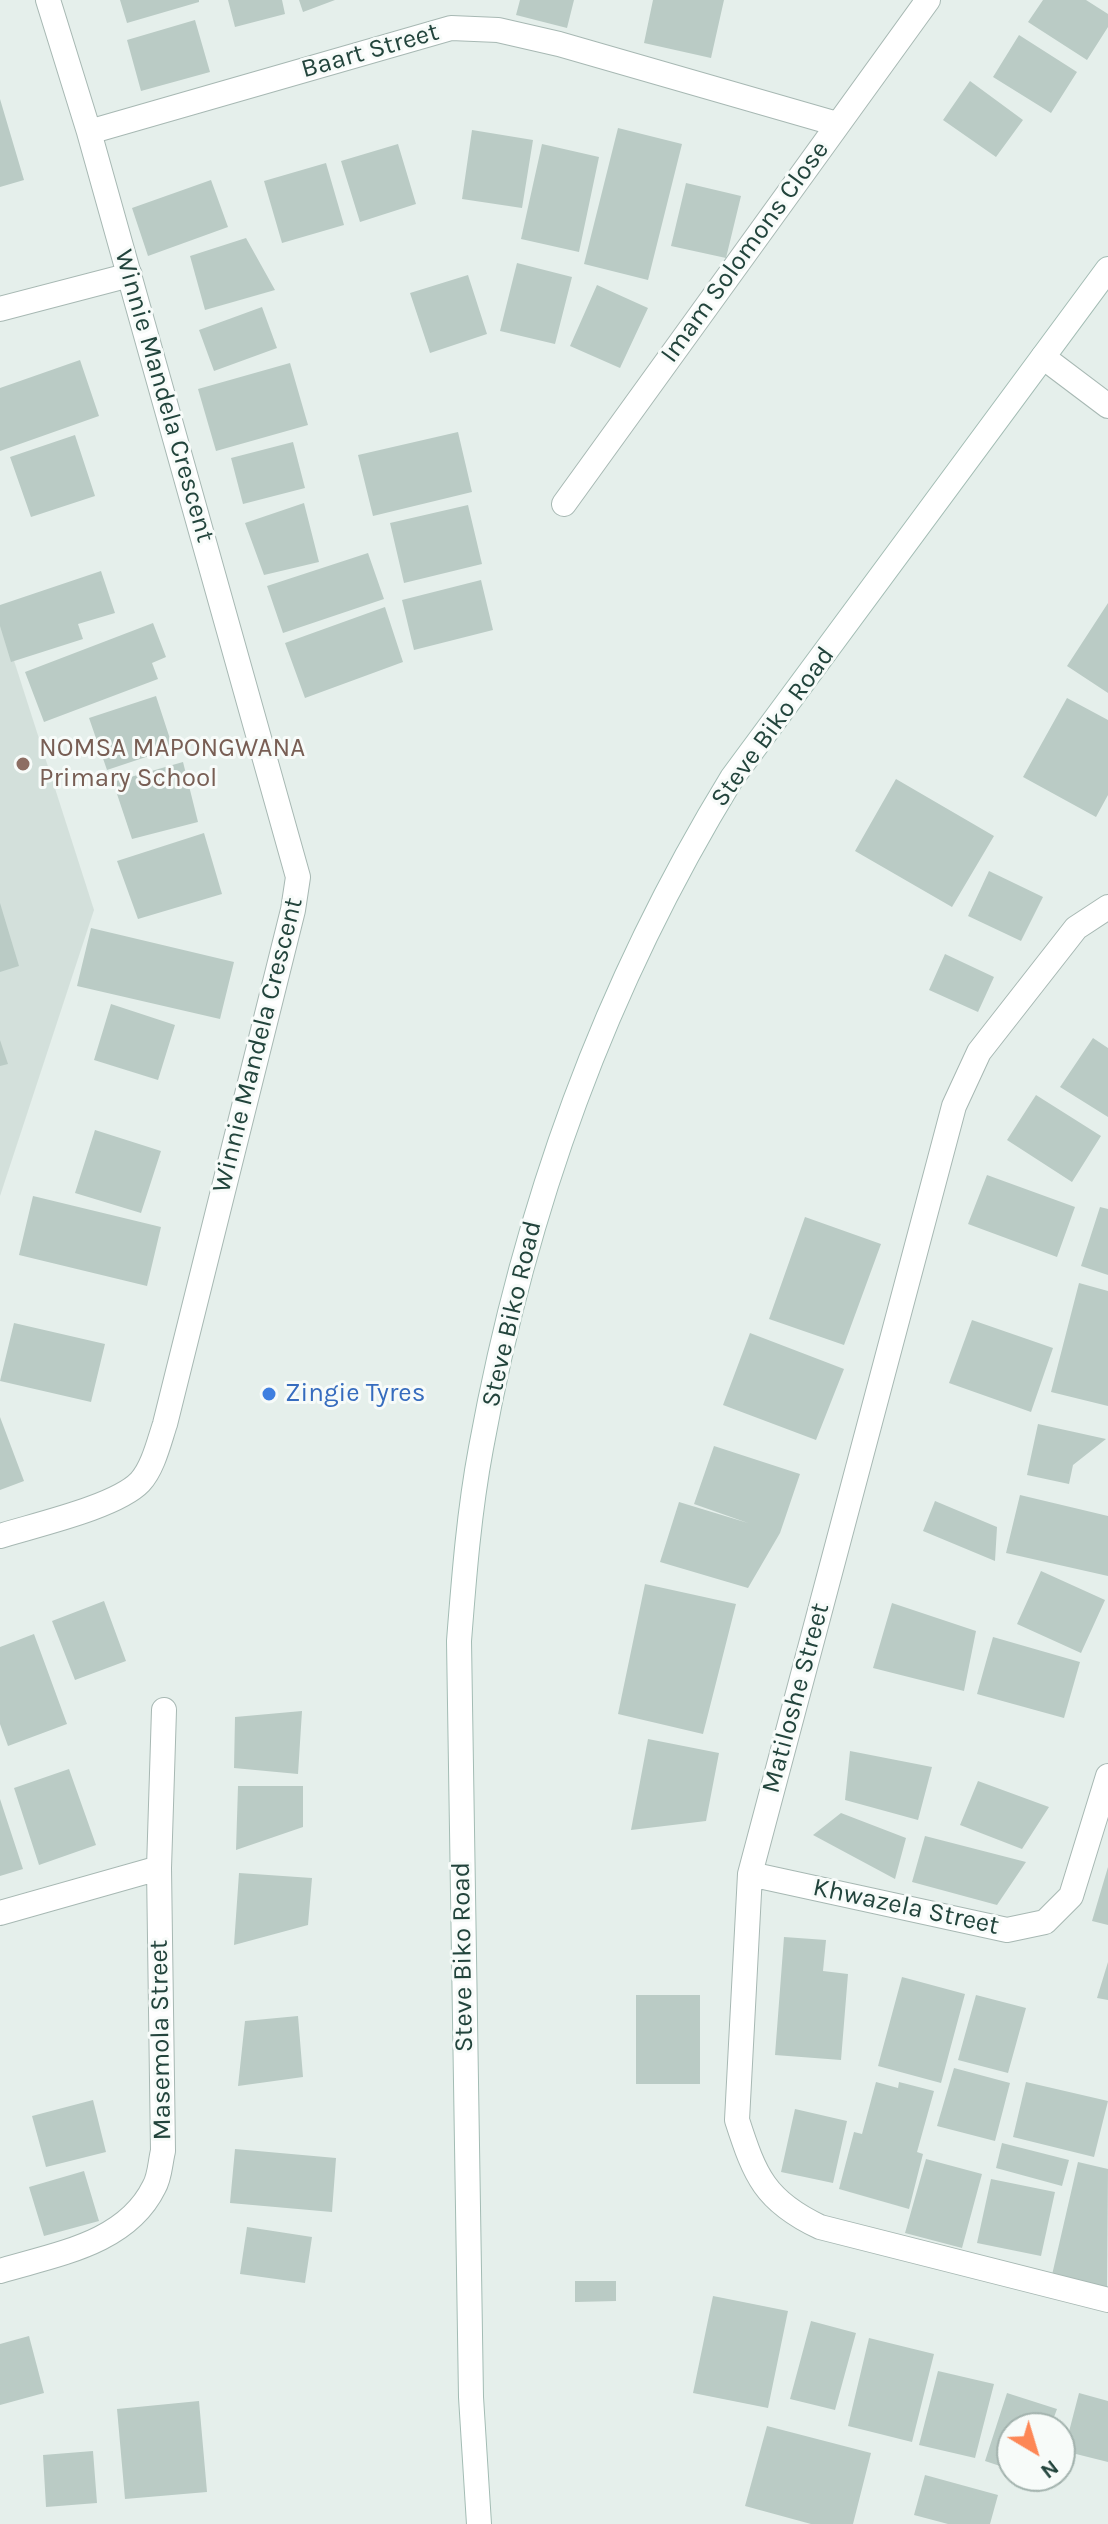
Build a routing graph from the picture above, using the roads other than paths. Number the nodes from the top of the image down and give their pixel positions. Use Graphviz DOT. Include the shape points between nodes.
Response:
graph roads {
  1 [pos="48,0"];
  2 [pos="928,0"];
  3 [pos="837,124"];
  4 [pos="89,132"];
  5 [pos="1108,269"];
  6 [pos="130,275"];
  7 [pos="0,309"];
  8 [pos="1043,357"];
  9 [pos="1108,406"];
  10 [pos="564,504"];
  11 [pos="1108,907"];
  12 [pos="0,1536"];
  13 [pos="164,1710"];
  14 [pos="1108,1776"];
  15 [pos="159,1868"];
  16 [pos="750,1874"];
  17 [pos="0,1913"];
  18 [pos="0,2271"];
  19 [pos="1108,2300"];
  20 [pos="479,2524"];
  1 -- 4 [label="street, Winnie Mandela Crescent"];
  2 -- 3 [label="street, Imam Solomons Close"];
  3 -- 4 [label="street, Baart Street" via="559,44 498,30 451,28"];
  3 -- 10 [label="street, Imam Solomons Close"];
  4 -- 6 [label="street, Winnie Mandela Crescent"];
  5 -- 8 [label="street, Steve Biko Road"];
  6 -- 7 [label="street"];
  6 -- 12 [label="street, Winnie Mandela Crescent" via="298,877 154,1455 140,1481 108,1501"];
  8 -- 9 [label="street"];
  8 -- 20 [label="street, Steve Biko Road" via="732,778 698,834 597,1040 541,1195 514,1290 480,1450 459,1641 470,2382"];
  11 -- 16 [label="street, Matiloshe Street" via="1076,928 979,1052 954,1106"];
  13 -- 15 [label="street, Masemola Street"];
  14 -- 16 [label="street, Khwazela Street" via="1071,1896 1045,1922 1007,1930"];
  15 -- 17 [label="street"];
  15 -- 18 [label="street, Masemola Street" via="163,2151 156,2184 139,2212 112,2233"];
  16 -- 19 [label="street, Matiloshe Street" via="737,2120 750,2159 771,2196 820,2227"];
}
